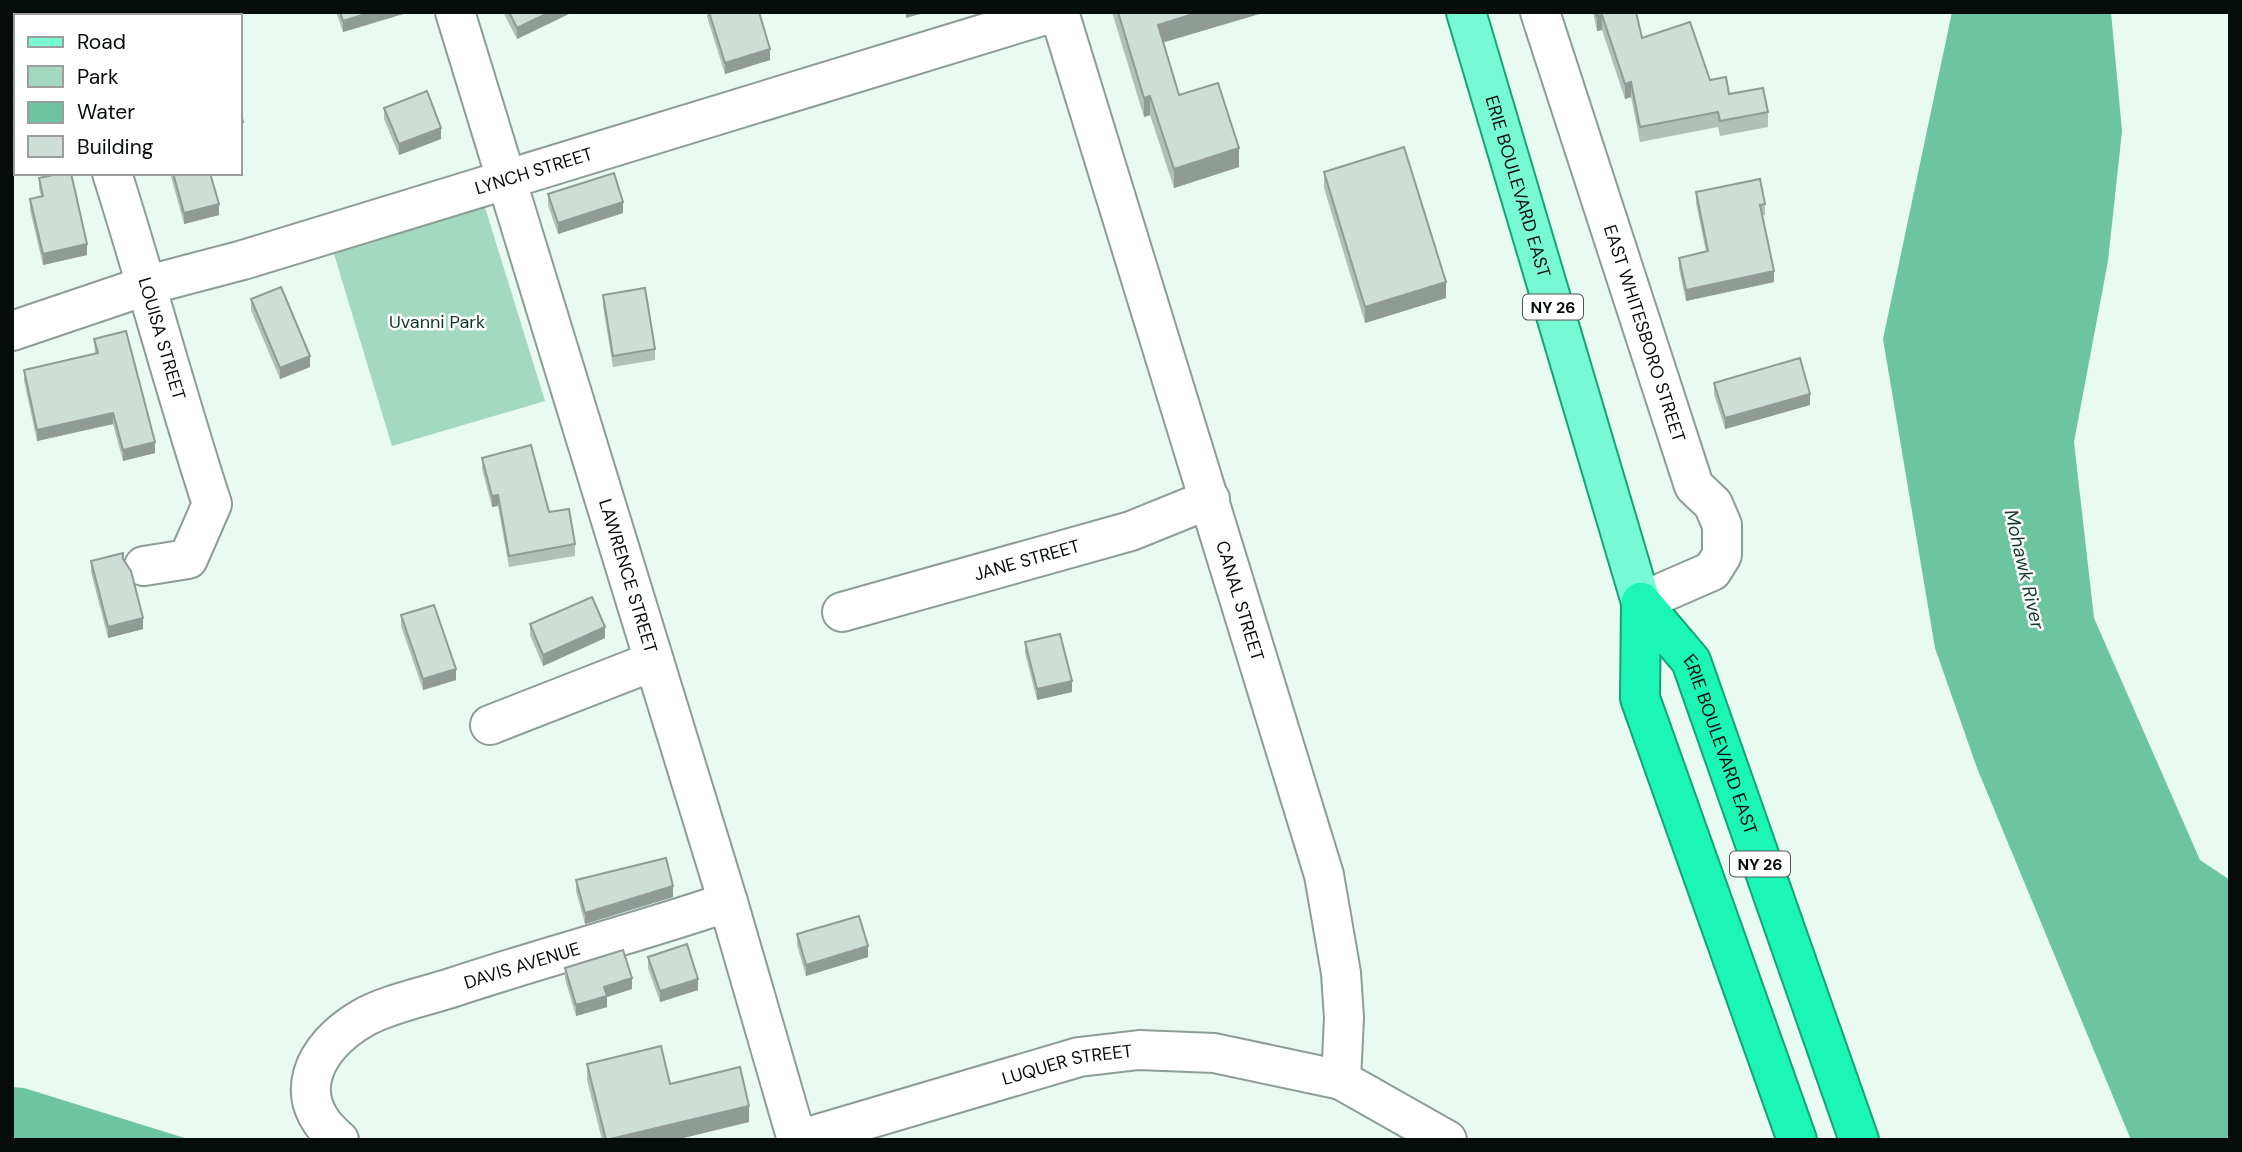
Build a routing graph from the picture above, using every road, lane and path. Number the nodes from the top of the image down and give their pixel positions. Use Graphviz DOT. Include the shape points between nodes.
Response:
graph roads {
  1 [pos="455,12"];
  2 [pos="1057,12"];
  3 [pos="1466,12"];
  4 [pos="1540,12"];
  5 [pos="113,175"];
  6 [pos="506,179"];
  7 [pos="148,285"];
  8 [pos="12,331"];
  9 [pos="1210,499"];
  10 [pos="144,566"];
  11 [pos="1641,602"];
  12 [pos="842,612"];
  13 [pos="653,661"];
  14 [pos="490,725"];
  15 [pos="727,902"];
  16 [pos="1341,1080"];
  17 [pos="339,1140"];
  18 [pos="798,1140"];
  19 [pos="1447,1140"];
  20 [pos="1797,1140"];
  21 [pos="1858,1140"];
  1 -- 6 [label="street, LAWRENCE STREET"];
  2 -- 6 [label="street, LYNCH STREET"];
  2 -- 9 [label="street, CANAL STREET"];
  3 -- 11 [label="main road, ERIE BOULEVARD EAST / NY 26"];
  4 -- 11 [label="street, EAST WHITESBORO STREET" via="1694,486 1713,504 1722,525 1722,555 1712,571"];
  5 -- 7 [label="street, LOUISA STREET"];
  6 -- 7 [label="street, LYNCH STREET"];
  6 -- 13 [label="street, LAWRENCE STREET"];
  7 -- 8 [label="street, LYNCH STREET"];
  7 -- 10 [label="street, LOUISA STREET" via="172,380 212,504 188,559"];
  9 -- 12 [label="street, JANE STREET" via="1131,531"];
  9 -- 16 [label="street, CANAL STREET" via="1324,875 1341,973"];
  11 -- 20 [label="highway, ERIE BOULEVARD EAST / NY 26" via="1640,698"];
  11 -- 21 [label="highway, ERIE BOULEVARD EAST / NY 26" via="1691,661"];
  13 -- 14 [label="street"];
  13 -- 15 [label="street, LAWRENCE STREET"];
  15 -- 17 [label="street, DAVIS AVENUE" via="364,1017 326,1047 311,1074 311,1104 326,1130"];
  15 -- 18 [label="street, LAWRENCE STREET"];
  16 -- 18 [label="street, LUQUER STREET" via="1214,1053 1139,1050 1079,1057"];
  16 -- 19 [label="street"];
}
